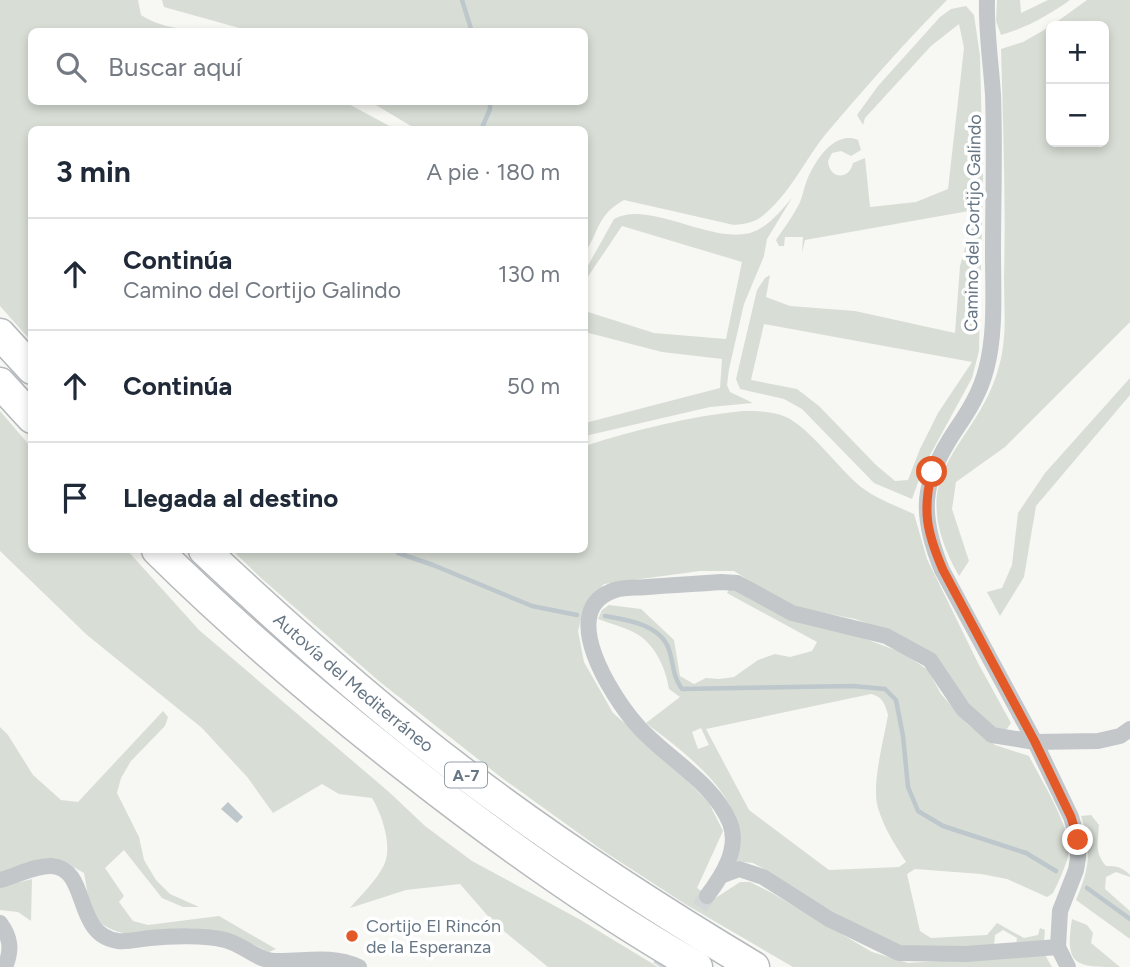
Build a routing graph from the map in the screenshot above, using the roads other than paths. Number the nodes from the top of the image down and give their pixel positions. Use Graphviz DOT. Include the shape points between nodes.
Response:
graph roads {
  1 [pos="987,0"];
  2 [pos="0,334"];
  3 [pos="28,365"];
  4 [pos="0,383"];
  5 [pos="28,414"];
  6 [pos="159,553"];
  7 [pos="207,553"];
  8 [pos="1130,729"];
  9 [pos="1035,742"];
  10 [pos="723,875"];
  11 [pos="0,880"];
  12 [pos="707,896"];
  13 [pos="0,923"];
  14 [pos="1058,947"];
  15 [pos="5,967"];
  16 [pos="359,967"];
  17 [pos="697,967"];
  18 [pos="754,967"];
  19 [pos="1068,967"];
  1 -- 9 [label="street, Camino del Cortijo Galindo" via="993,108 991,343 975,401 932,472 925,507 943,570"];
  2 -- 3 [label="highway"];
  4 -- 5 [label="highway"];
  6 -- 17 [label="highway, Autovía del Mediterráneo / A-7" via="275,658 451,803 546,873"];
  7 -- 18 [label="highway, Autovía del Mediterráneo / A-7" via="329,663 462,772 602,872"];
  8 -- 9 [label="street" via="1098,741"];
  9 -- 10 [label="street" via="992,734 962,709 930,660 886,636 792,612 737,583 615,590 600,599 588,616 594,654 638,727 719,803 731,825 733,847"];
  9 -- 14 [label="street, Camino del Cortijo Galindo" via="1078,840 1076,870 1060,911"];
  10 -- 12 [label="street"];
  10 -- 14 [label="street" via="738,869 763,877 829,919 899,953"];
  11 -- 16 [label="street" via="38,868 65,870 89,923 99,935 118,941 169,936 225,940 271,961 341,959"];
  13 -- 15 [label="street" via="9,938"];
  14 -- 19 [label="street"];
}
